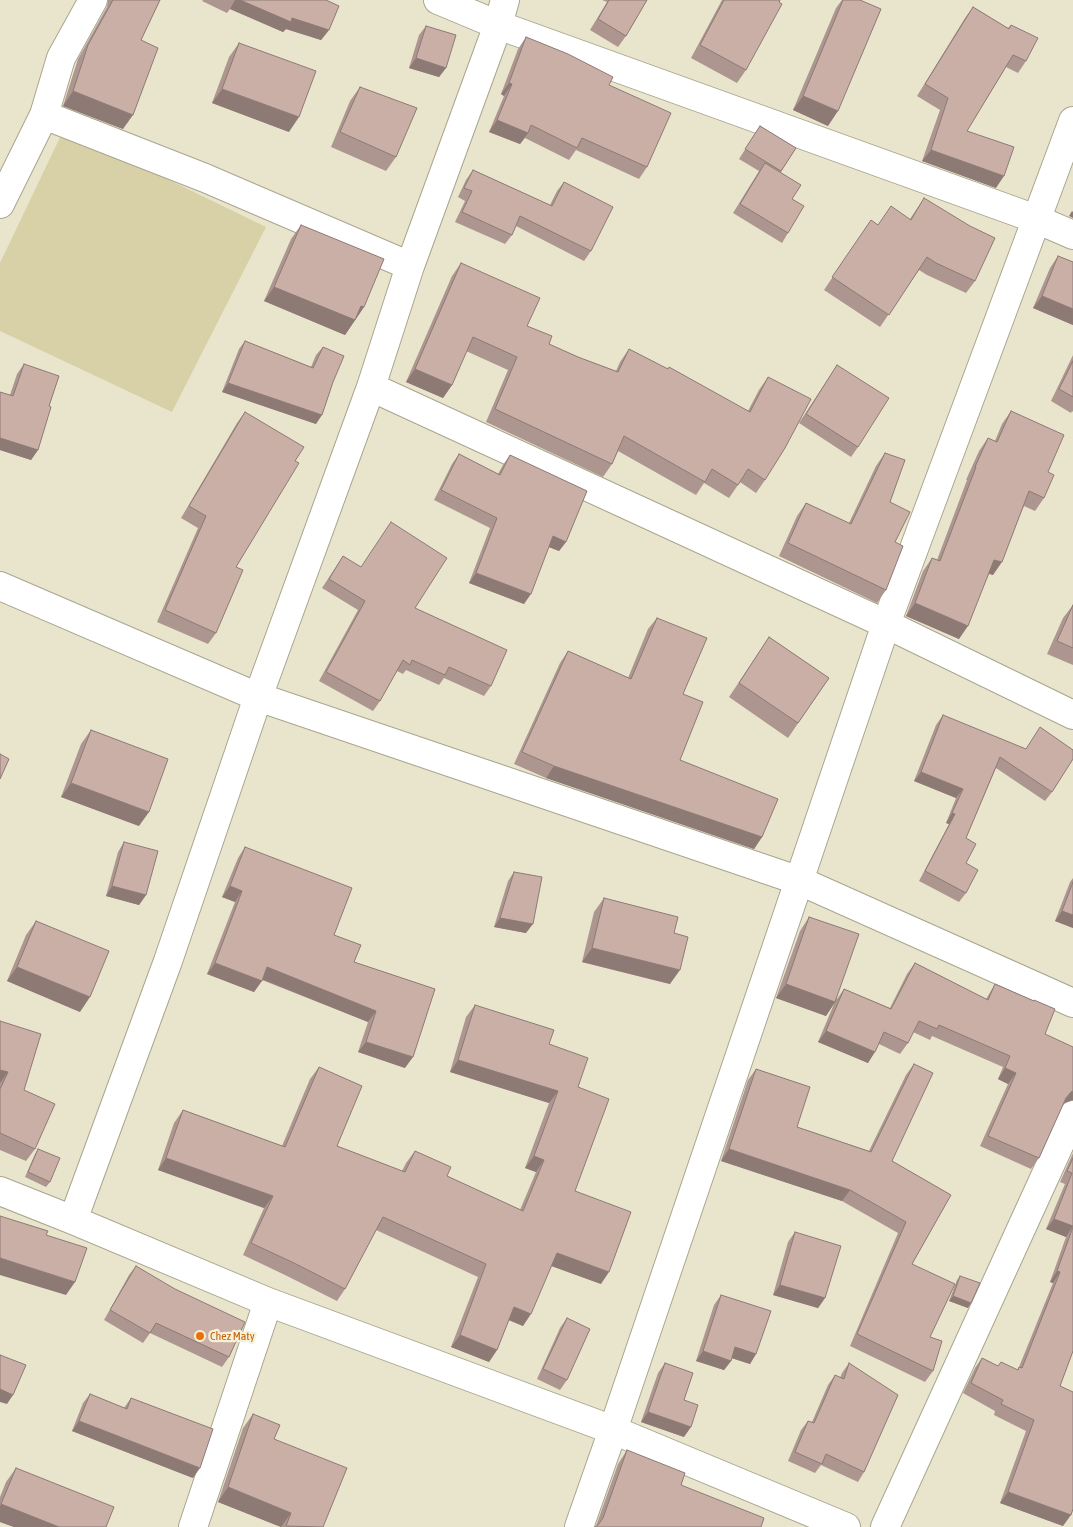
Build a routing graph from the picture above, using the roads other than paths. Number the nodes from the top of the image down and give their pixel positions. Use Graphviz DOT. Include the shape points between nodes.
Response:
graph roads {
  1 [pos="93,0"];
  2 [pos="438,0"];
  3 [pos="502,12"];
  4 [pos="44,115"];
  5 [pos="1073,121"];
  6 [pos="0,204"];
  7 [pos="1036,219"];
  8 [pos="1073,235"];
  9 [pos="410,266"];
  10 [pos="371,387"];
  11 [pos="0,586"];
  12 [pos="886,624"];
  13 [pos="258,697"];
  14 [pos="1073,715"];
  15 [pos="800,880"];
  16 [pos="1073,1003"];
  17 [pos="1073,1115"];
  18 [pos="0,1191"];
  19 [pos="73,1220"];
  20 [pos="268,1302"];
  21 [pos="613,1430"];
  22 [pos="193,1527"];
  23 [pos="579,1527"];
  24 [pos="846,1527"];
  25 [pos="885,1527"];
  1 -- 4 [label="street" via="61,58"];
  2 -- 3 [label="street"];
  3 -- 7 [label="street"];
  3 -- 9 [label="street"];
  4 -- 6 [label="street"];
  4 -- 9 [label="street" via="205,178"];
  5 -- 7 [label="street"];
  7 -- 8 [label="street"];
  7 -- 12 [label="street"];
  9 -- 10 [label="street"];
  10 -- 12 [label="street"];
  10 -- 13 [label="street"];
  11 -- 13 [label="street"];
  12 -- 14 [label="street"];
  12 -- 15 [label="street"];
  13 -- 15 [label="street"];
  13 -- 19 [label="street" via="168,961"];
  15 -- 16 [label="street"];
  15 -- 21 [label="street"];
  17 -- 25 [label="street"];
  18 -- 19 [label="street"];
  19 -- 20 [label="street"];
  20 -- 21 [label="street"];
  20 -- 22 [label="street"];
  21 -- 23 [label="street"];
  21 -- 24 [label="street"];
}
